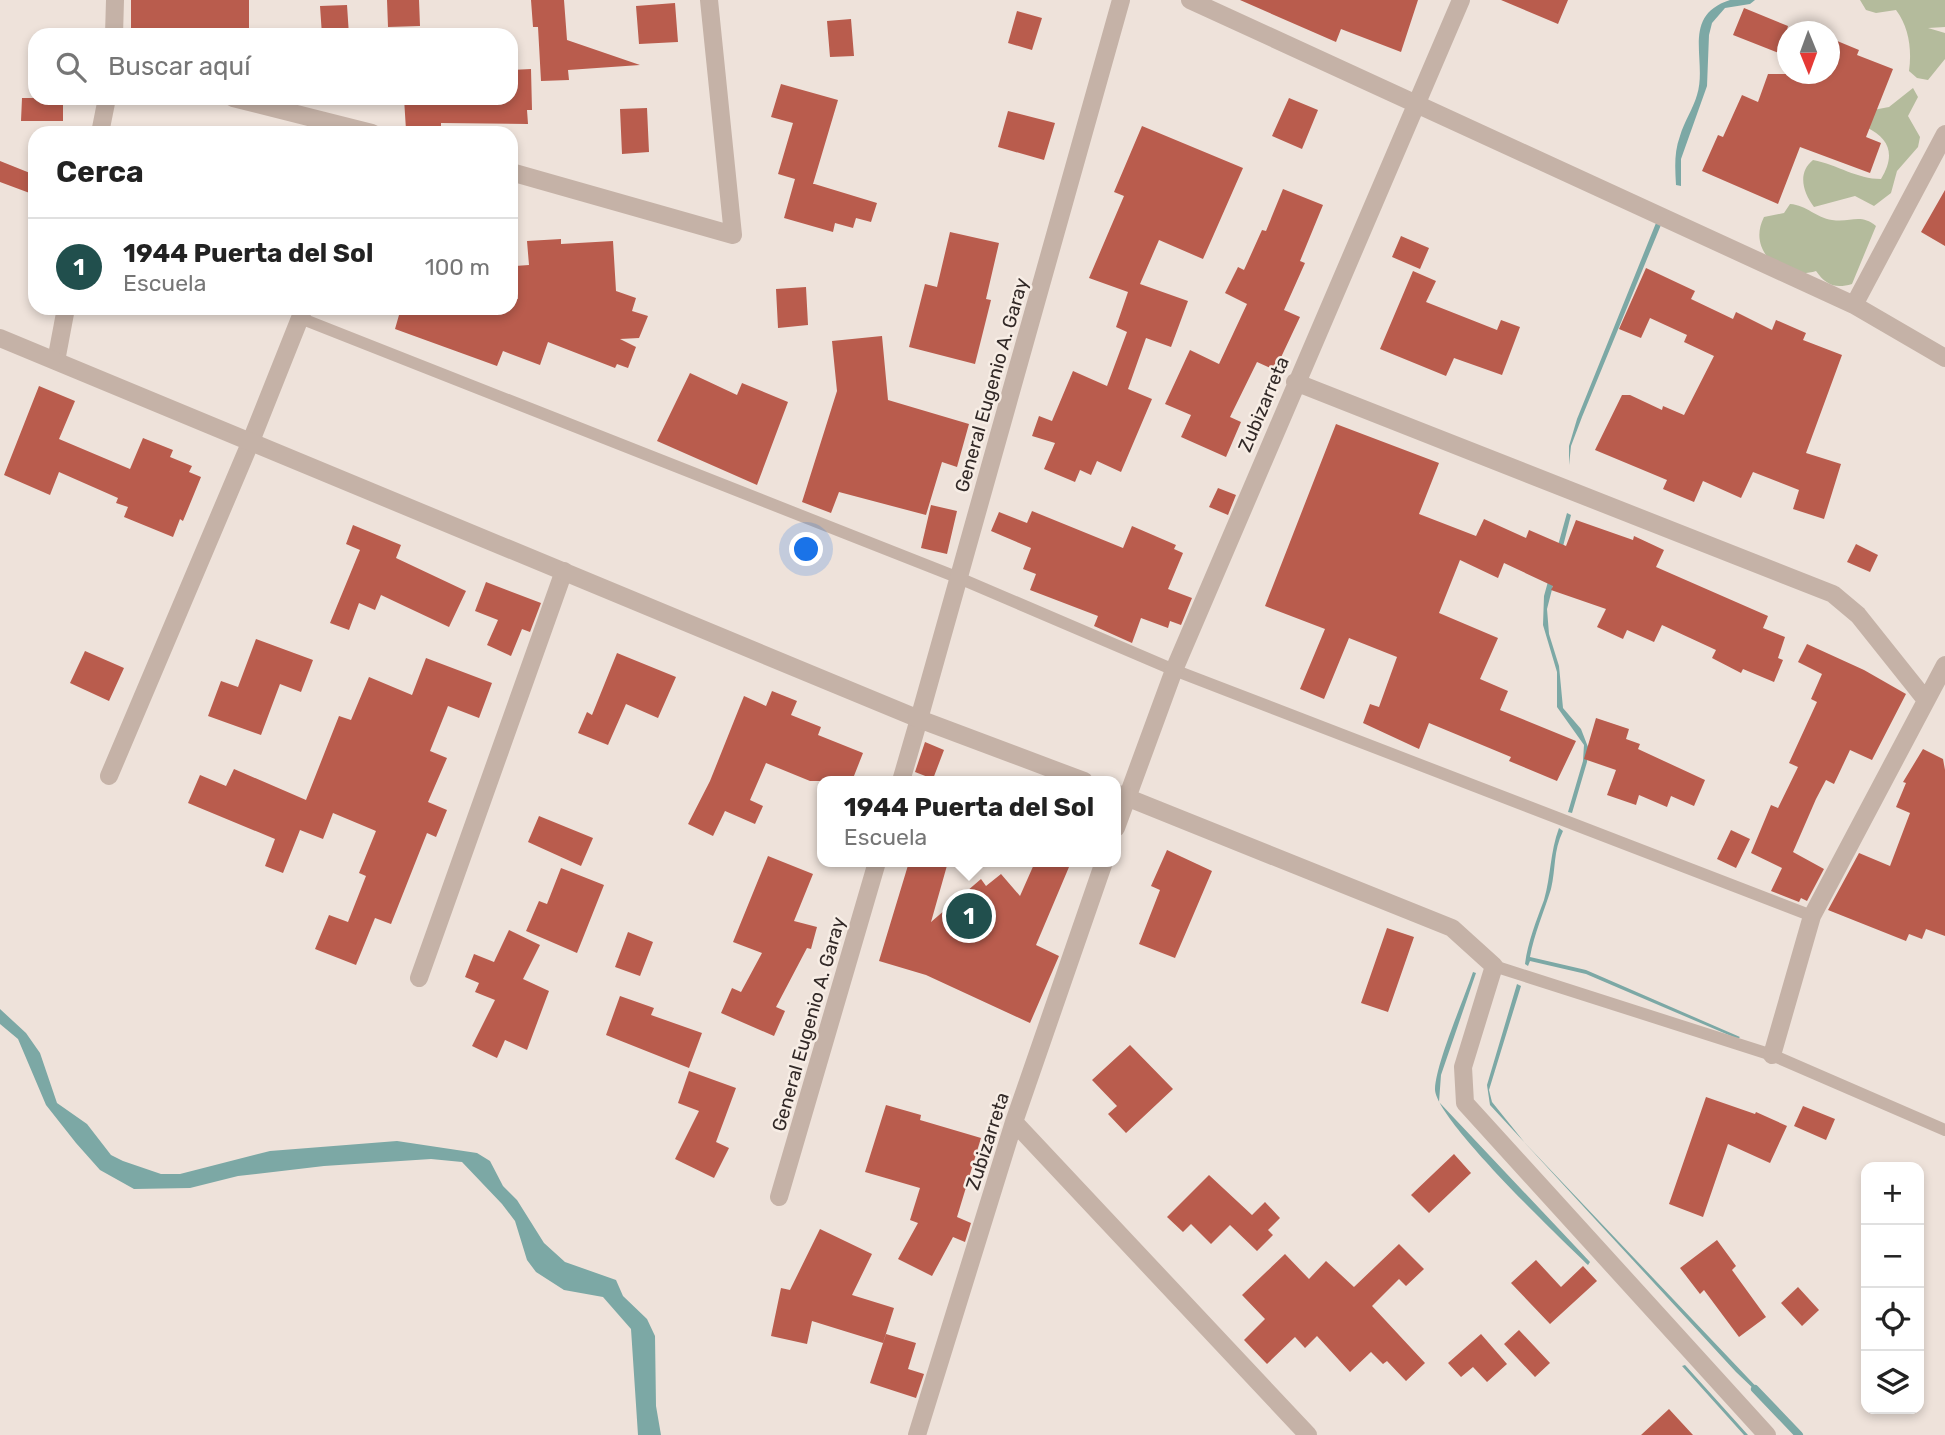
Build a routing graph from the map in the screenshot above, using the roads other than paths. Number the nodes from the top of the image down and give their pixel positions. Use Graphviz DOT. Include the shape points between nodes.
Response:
graph roads {
  1 [pos="115,0"];
  2 [pos="709,0"];
  3 [pos="1121,0"];
  4 [pos="1190,0"];
  5 [pos="1461,0"];
  6 [pos="114,28"];
  7 [pos="106,105"];
  8 [pos="261,105"];
  9 [pos="1416,105"];
  10 [pos="101,126"];
  11 [pos="344,126"];
  12 [pos="1945,134"];
  13 [pos="518,174"];
  14 [pos="1854,305"];
  15 [pos="65,315"];
  16 [pos="301,315"];
  17 [pos="307,315"];
  18 [pos="0,338"];
  19 [pos="1945,358"];
  20 [pos="56,361"];
  21 [pos="1295,382"];
  22 [pos="251,441"];
  23 [pos="564,571"];
  24 [pos="959,578"];
  25 [pos="1945,666"];
  26 [pos="1174,670"];
  27 [pos="1925,699"];
  28 [pos="919,719"];
  29 [pos="109,776"];
  30 [pos="902,776"];
  31 [pos="1071,776"];
  32 [pos="1121,795"];
  33 [pos="876,867"];
  34 [pos="1102,867"];
  35 [pos="1812,916"];
  36 [pos="1494,966"];
  37 [pos="419,978"];
  38 [pos="1772,1055"];
  39 [pos="1014,1122"];
  40 [pos="1945,1130"];
  41 [pos="779,1197"];
  42 [pos="917,1435"];
  43 [pos="1308,1435"];
  44 [pos="1767,1435"];
  1 -- 6 [label="street"];
  2 -- 13 [label="street" via="733,234"];
  3 -- 24 [label="street, General Eugenio A. Garay"];
  4 -- 9 [label="street"];
  5 -- 9 [label="street, Zubizarreta"];
  7 -- 10 [label="street"];
  8 -- 11 [label="street"];
  9 -- 14 [label="street"];
  9 -- 21 [label="street, Zubizarreta"];
  12 -- 14 [label="street"];
  14 -- 19 [label="street"];
  15 -- 20 [label="street"];
  16 -- 22 [label="street"];
  17 -- 24 [label="lane"];
  18 -- 20 [label="street"];
  20 -- 22 [label="street"];
  21 -- 26 [label="street, Zubizarreta"];
  21 -- 27 [label="street" via="1833,594 1858,615"];
  22 -- 23 [label="street"];
  22 -- 29 [label="street"];
  23 -- 28 [label="street"];
  23 -- 37 [label="street"];
  24 -- 26 [label="lane"];
  24 -- 28 [label="street, General Eugenio A. Garay"];
  25 -- 27 [label="street"];
  26 -- 32 [label="street, Zubizarreta"];
  26 -- 35 [label="lane"];
  27 -- 35 [label="street"];
  28 -- 30 [label="street, General Eugenio A. Garay"];
  28 -- 31 [label="street"];
  32 -- 36 [label="street" via="1452,928"];
  33 -- 41 [label="street, General Eugenio A. Garay"];
  34 -- 39 [label="street, Zubizarreta"];
  35 -- 38 [label="street"];
  36 -- 38 [label="lane"];
  36 -- 44 [label="street" via="1463,1067 1465,1103"];
  38 -- 40 [label="lane"];
  39 -- 42 [label="street, Zubizarreta"];
  39 -- 43 [label="street"];
}
